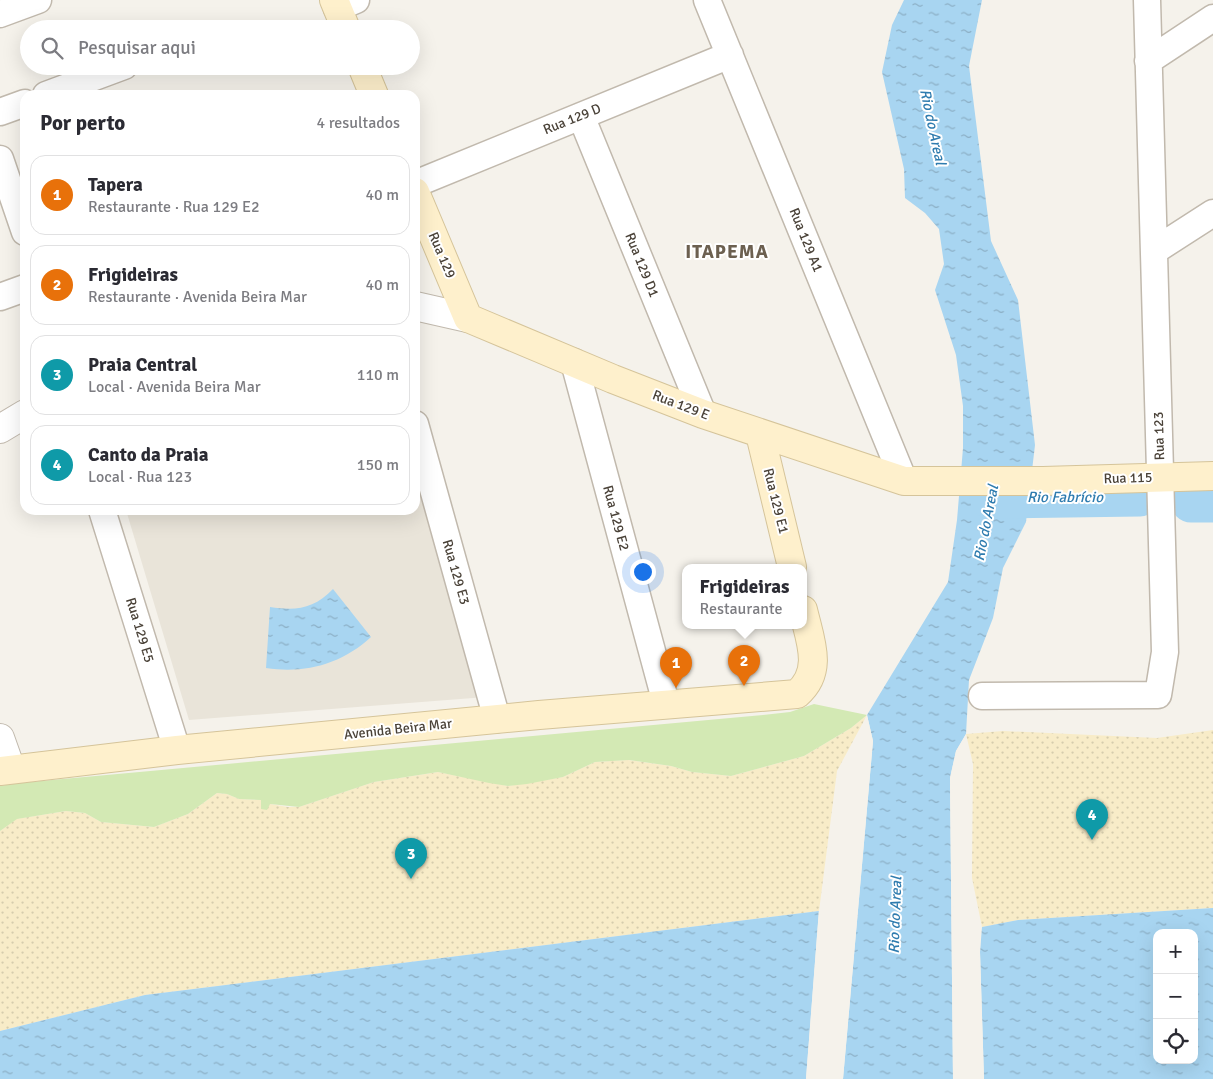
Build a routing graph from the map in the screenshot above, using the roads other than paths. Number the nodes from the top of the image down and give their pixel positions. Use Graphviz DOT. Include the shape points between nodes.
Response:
graph roads {
  1 [pos="38,0"];
  2 [pos="707,0"];
  3 [pos="1146,0"];
  4 [pos="0,14"];
  5 [pos="1213,18"];
  6 [pos="730,56"];
  7 [pos="1148,61"];
  8 [pos="100,75"];
  9 [pos="366,75"];
  10 [pos="59,90"];
  11 [pos="372,90"];
  12 [pos="20,105"];
  13 [pos="0,112"];
  14 [pos="581,116"];
  15 [pos="0,159"];
  16 [pos="420,182"];
  17 [pos="420,204"];
  18 [pos="1213,213"];
  19 [pos="20,217"];
  20 [pos="1154,251"];
  21 [pos="20,290"];
  22 [pos="0,297"];
  23 [pos="420,307"];
  24 [pos="468,318"];
  25 [pos="574,362"];
  26 [pos="703,414"];
  27 [pos="20,417"];
  28 [pos="0,429"];
  29 [pos="760,434"];
  30 [pos="420,442"];
  31 [pos="1213,476"];
  32 [pos="1160,477"];
  33 [pos="904,481"];
  34 [pos="952,481"];
  35 [pos="104,515"];
  36 [pos="791,564"];
  37 [pos="807,627"];
  38 [pos="982,696"];
  39 [pos="666,703"];
  40 [pos="497,720"];
  41 [pos="0,738"];
  42 [pos="177,750"];
  43 [pos="5,770"];
  1 -- 4 [label="street"];
  2 -- 6 [label="street, Rua 129 A1"];
  3 -- 7 [label="street, Rua 123"];
  5 -- 7 [label="street"];
  6 -- 14 [label="street, Rua 129 D"];
  6 -- 33 [label="street, Rua 129 A1"];
  7 -- 20 [label="street, Rua 123"];
  8 -- 10 [label="street"];
  9 -- 11 [label="main road"];
  12 -- 13 [label="street"];
  14 -- 16 [label="street, Rua 129 D"];
  14 -- 26 [label="street, Rua 129 D1"];
  15 -- 19 [label="street"];
  17 -- 24 [label="main road, Rua 129"];
  18 -- 20 [label="street"];
  20 -- 32 [label="street, Rua 123"];
  21 -- 22 [label="street"];
  23 -- 24 [label="street, Rua 129 E"];
  24 -- 25 [label="main road, Rua 129 E"];
  25 -- 26 [label="main road, Rua 129 E"];
  25 -- 39 [label="street, Rua 129 E2"];
  26 -- 29 [label="main road, Rua 129 E"];
  27 -- 28 [label="street"];
  29 -- 33 [label="main road, Rua 129 E"];
  29 -- 36 [label="main road, Rua 129 E1"];
  30 -- 40 [label="street, Rua 129 E3"];
  31 -- 32 [label="main road, Rua 115"];
  32 -- 34 [label="main road, Rua 115"];
  32 -- 38 [label="street, Rua 123" via="1165,652 1158,695"];
  33 -- 34 [label="main road, Rua 129 E"];
  35 -- 42 [label="street, Rua 129 E5"];
  37 -- 39 [label="main road, Avenida Beira Mar" via="814,670 797,694"];
  39 -- 40 [label="main road, Avenida Beira Mar"];
  40 -- 42 [label="main road, Avenida Beira Mar"];
  41 -- 43 [label="street"];
  42 -- 43 [label="main road, Avenida Beira Mar"];
}
